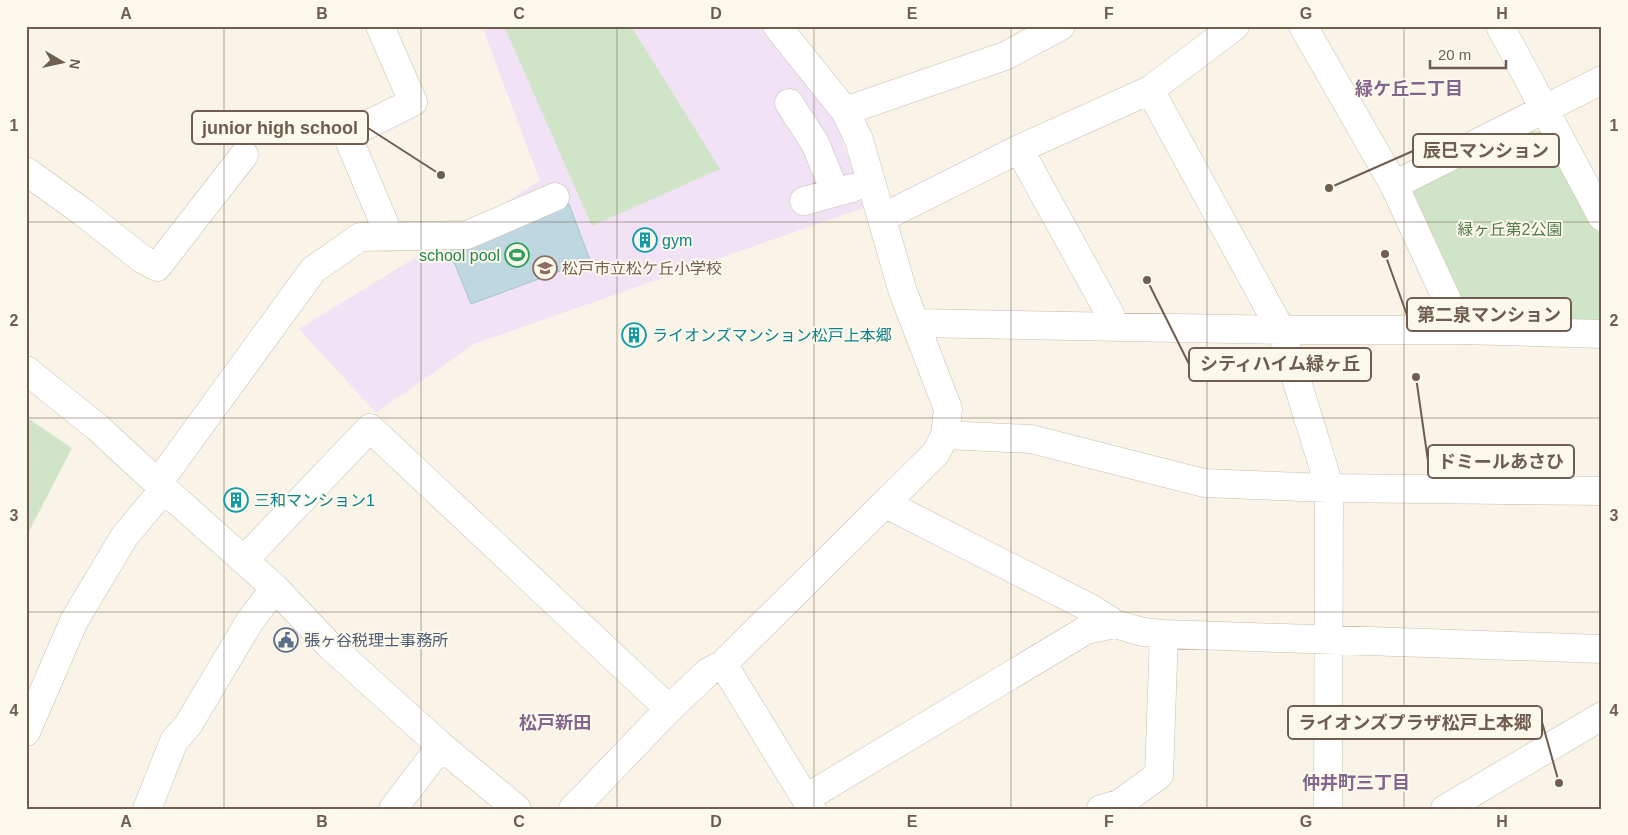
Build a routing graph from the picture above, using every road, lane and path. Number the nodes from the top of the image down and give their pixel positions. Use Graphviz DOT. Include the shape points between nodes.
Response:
graph roads {
  1 [pos="380,26"];
  2 [pos="1061,26"];
  3 [pos="1235,26"];
  4 [pos="1303,26"];
  5 [pos="1500,26"];
  6 [pos="781,28"];
  7 [pos="1602,80"];
  8 [pos="1150,90"];
  9 [pos="789,103"];
  10 [pos="1546,110"];
  11 [pos="845,111"];
  12 [pos="1019,149"];
  13 [pos="244,155"];
  14 [pos="26,171"];
  15 [pos="870,183"];
  16 [pos="1394,185"];
  17 [pos="835,192"];
  18 [pos="555,197"];
  19 [pos="804,201"];
  20 [pos="1602,217"];
  21 [pos="882,218"];
  22 [pos="390,237"];
  23 [pos="916,323"];
  24 [pos="1112,327"];
  25 [pos="1281,330"];
  26 [pos="1461,330"];
  27 [pos="1602,334"];
  28 [pos="26,370"];
  29 [pos="945,435"];
  30 [pos="161,486"];
  31 [pos="1329,488"];
  32 [pos="1602,491"];
  33 [pos="886,504"];
  34 [pos="244,560"];
  35 [pos="275,588"];
  36 [pos="1115,624"];
  37 [pos="1164,634"];
  38 [pos="1328,639"];
  39 [pos="1602,649"];
  40 [pos="723,664"];
  41 [pos="668,709"];
  42 [pos="1602,716"];
  43 [pos="26,732"];
  44 [pos="441,746"];
  45 [pos="809,804"];
  46 [pos="1114,807"];
  47 [pos="147,809"];
  48 [pos="393,809"];
  49 [pos="517,809"];
  50 [pos="572,809"];
  51 [pos="1328,809"];
  52 [pos="1445,809"];
  1 -- 22 [label="street" via="413,102 347,135"];
  2 -- 11 [label="street" via="1005,56"];
  3 -- 8 [label="street"];
  4 -- 16 [label="street"];
  5 -- 10 [label="street"];
  6 -- 11 [label="street"];
  7 -- 10 [label="street"];
  8 -- 12 [label="street"];
  8 -- 25 [label="street"];
  9 -- 17 [label="street" via="815,143"];
  10 -- 16 [label="street"];
  10 -- 20 [label="street"];
  11 -- 15 [label="street" via="859,140"];
  12 -- 21 [label="street"];
  12 -- 24 [label="street" via="1110,314"];
  13 -- 14 [label="street" via="157,267"];
  15 -- 17 [label="street"];
  15 -- 21 [label="street"];
  16 -- 26 [label="street"];
  17 -- 19 [label="street"];
  18 -- 22 [label="street" via="467,235"];
  21 -- 23 [label="street" via="890,251"];
  22 -- 30 [label="street" via="360,237 313,270"];
  23 -- 24 [label="street"];
  23 -- 29 [label="street" via="948,409"];
  24 -- 25 [label="street"];
  25 -- 26 [label="street"];
  25 -- 31 [label="street"];
  26 -- 27 [label="street"];
  28 -- 30 [label="street" via="47,384"];
  29 -- 31 [label="street" via="1031,439 1204,483"];
  29 -- 33 [label="street" via="936,453"];
  30 -- 34 [label="street"];
  30 -- 43 [label="street" via="124,537 74,621"];
  31 -- 32 [label="street"];
  31 -- 38 [label="street"];
  33 -- 36 [label="street" via="1092,609"];
  33 -- 40 [label="street"];
  34 -- 35 [label="street"];
  34 -- 41 [label="street" via="370,428"];
  35 -- 44 [label="street" via="328,644"];
  35 -- 47 [label="street" via="250,621 188,725 174,741"];
  36 -- 37 [label="street"];
  36 -- 45 [label="street" via="1086,630"];
  37 -- 38 [label="street"];
  37 -- 46 [label="street" via="1159,775"];
  38 -- 39 [label="street"];
  38 -- 51 [label="street"];
  40 -- 41 [label="street" via="708,672"];
  40 -- 45 [label="street"];
  41 -- 50 [label="street"];
  42 -- 52 [label="street"];
  44 -- 48 [label="street"];
  44 -- 49 [label="street"];
}
